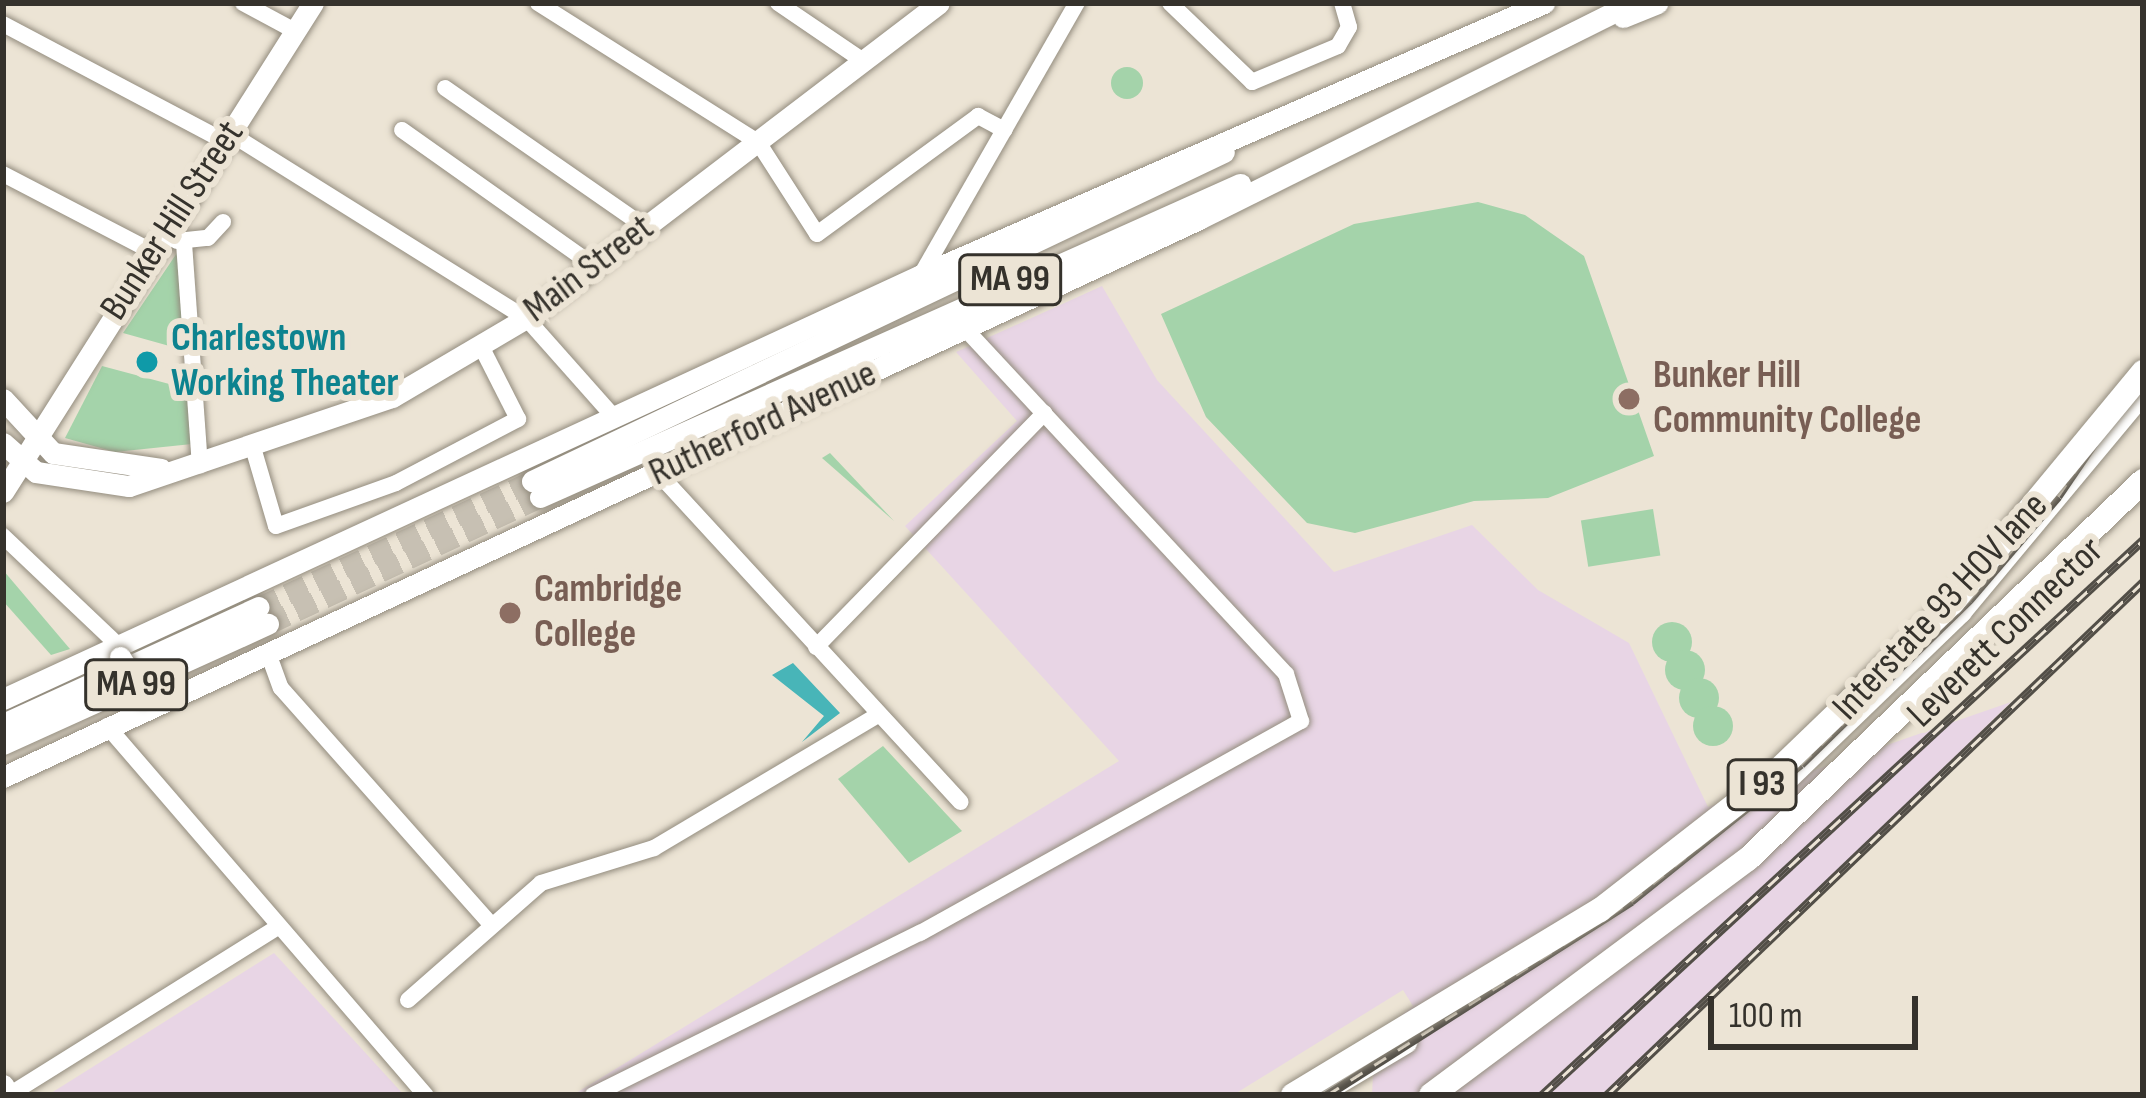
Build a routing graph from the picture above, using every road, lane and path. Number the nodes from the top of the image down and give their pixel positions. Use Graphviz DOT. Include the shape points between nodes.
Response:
graph roads {
  1 [pos="243,3"];
  2 [pos="313,3"];
  3 [pos="540,3"];
  4 [pos="778,3"];
  5 [pos="938,3"];
  6 [pos="1077,3"];
  7 [pos="1170,3"];
  8 [pos="1342,3"];
  9 [pos="1529,3"];
  10 [pos="1544,3"];
  11 [pos="1632,3"];
  12 [pos="1658,3"];
  13 [pos="3,24"];
  14 [pos="1489,26"];
  15 [pos="295,31"];
  16 [pos="1517,59"];
  17 [pos="862,60"];
  18 [pos="445,88"];
  19 [pos="1276,122"];
  20 [pos="402,130"];
  21 [pos="1004,130"];
  22 [pos="228,138"];
  23 [pos="758,142"];
  24 [pos="1298,164"];
  25 [pos="3,174"];
  26 [pos="224,222"];
  27 [pos="645,226"];
  28 [pos="168,243"];
  29 [pos="594,266"];
  30 [pos="921,274"];
  31 [pos="526,318"];
  32 [pos="965,328"];
  33 [pos="482,348"];
  34 [pos="2143,362"];
  35 [pos="2143,372"];
  36 [pos="2143,394"];
  37 [pos="3,399"];
  38 [pos="1044,413"];
  39 [pos="613,416"];
  40 [pos="34,439"];
  41 [pos="3,443"];
  42 [pos="254,451"];
  43 [pos="20,464"];
  44 [pos="200,466"];
  45 [pos="658,473"];
  46 [pos="2143,481"];
  47 [pos="3,492"];
  48 [pos="2143,498"];
  49 [pos="3,536"];
  50 [pos="2027,537"];
  51 [pos="816,647"];
  52 [pos="119,651"];
  53 [pos="268,653"];
  54 [pos="153,698"];
  55 [pos="3,699"];
  56 [pos="878,715"];
  57 [pos="3,724"];
  58 [pos="107,726"];
  59 [pos="3,744"];
  60 [pos="3,777"];
  61 [pos="961,802"];
  62 [pos="488,921"];
  63 [pos="278,927"];
  64 [pos="408,1000"];
  65 [pos="1406,1044"];
  66 [pos="3,1084"];
  67 [pos="9,1095"];
  68 [pos="426,1095"];
  69 [pos="593,1095"];
  70 [pos="1293,1095"];
  71 [pos="1316,1095"];
  72 [pos="1325,1095"];
  73 [pos="1431,1095"];
  74 [pos="1452,1095"];
  1 -- 15 [label="street"];
  2 -- 15 [label="main road, Bunker Hill Street"];
  3 -- 23 [label="street"];
  4 -- 17 [label="street"];
  5 -- 17 [label="main road, Main Street"];
  6 -- 21 [label="street"];
  7 -- 8 [label="street" via="1252,82 1338,46 1349,27"];
  9 -- 14 [label="main road"];
  10 -- 14 [label="main road, MA 99"];
  11 -- 16 [label="main road, MA 99"];
  12 -- 16 [label="main road"];
  13 -- 22 [label="street"];
  14 -- 19 [label="main road, Rutherford Avenue / MA 99"];
  15 -- 22 [label="main road, Bunker Hill Street"];
  16 -- 24 [label="main road, Rutherford Avenue / MA 99"];
  17 -- 23 [label="main road, Main Street"];
  18 -- 27 [label="street"];
  19 -- 24 [label="main road, MA 99" via="1125,205 536,489 1019,276"];
  19 -- 30 [label="main road, Rutherford Avenue"];
  20 -- 29 [label="street"];
  21 -- 23 [label="street" via="977,116 817,234"];
  21 -- 30 [label="street"];
  22 -- 28 [label="main road, Bunker Hill Street"];
  22 -- 31 [label="street"];
  23 -- 27 [label="main road, Main Street"];
  24 -- 32 [label="main road, Rutherford Avenue"];
  25 -- 28 [label="street"];
  26 -- 28 [label="street"];
  27 -- 29 [label="main road, Main Street"];
  28 -- 40 [label="main road, Bunker Hill Street"];
  28 -- 44 [label="street"];
  29 -- 31 [label="main road, Main Street"];
  30 -- 39 [label="main road, Rutherford Avenue"];
  31 -- 33 [label="main road, Main Street"];
  31 -- 39 [label="street"];
  32 -- 38 [label="street"];
  32 -- 45 [label="main road, Rutherford Avenue"];
  33 -- 42 [label="main road, Main Street"];
  33 -- 42 [label="street" via="518,419 396,482 276,526"];
  34 -- 50 [label="highway, bridge"];
  35 -- 70 [label="highway, Interstate 93 HOV lane / I 93, bridge" via="1952,603 1772,776 1600,910"];
  36 -- 50 [label="highway, I 93"];
  36 -- 65 [label="highway, I 93" via="1964,614 1795,778 1649,896"];
  37 -- 40 [label="main road"];
  38 -- 51 [label="street"];
  38 -- 69 [label="street" via="1286,674 1301,722 920,933"];
  39 -- 52 [label="main road, Rutherford Avenue"];
  40 -- 43 [label="main road"];
  40 -- 44 [label="main road, Main Street" via="96,466"];
  41 -- 43 [label="main road"];
  42 -- 44 [label="main road, Main Street"];
  43 -- 44 [label="main road, Main Street" via="109,488"];
  43 -- 47 [label="main road"];
  45 -- 51 [label="street"];
  45 -- 53 [label="main road, Rutherford Avenue"];
  46 -- 73 [label="highway, Leverett Connector" via="1839,775 1638,950"];
  48 -- 74 [label="highway, Leverett Connector" via="1867,766 1673,937"];
  49 -- 52 [label="street"];
  50 -- 65 [label="highway, I 93, bridge" via="1890,684 1701,850"];
  51 -- 56 [label="street"];
  52 -- 54 [label="main road, bridge"];
  52 -- 55 [label="main road, Rutherford Avenue"];
  53 -- 54 [label="main road, Rutherford Avenue"];
  53 -- 62 [label="street" via="281,688"];
  54 -- 58 [label="main road, Rutherford Avenue"];
  56 -- 61 [label="street"];
  56 -- 62 [label="street" via="758,794 654,848 541,883"];
  57 -- 59 [label="main road, MA 99" via="263,616"];
  58 -- 60 [label="main road, Rutherford Avenue"];
  58 -- 63 [label="street"];
  62 -- 64 [label="street"];
  63 -- 67 [label="street"];
  63 -- 68 [label="street"];
  65 -- 70 [label="highway, bridge"];
  65 -- 71 [label="highway, I 93"];
  65 -- 72 [label="highway, I 93"];
  66 -- 67 [label="main road"];
}
